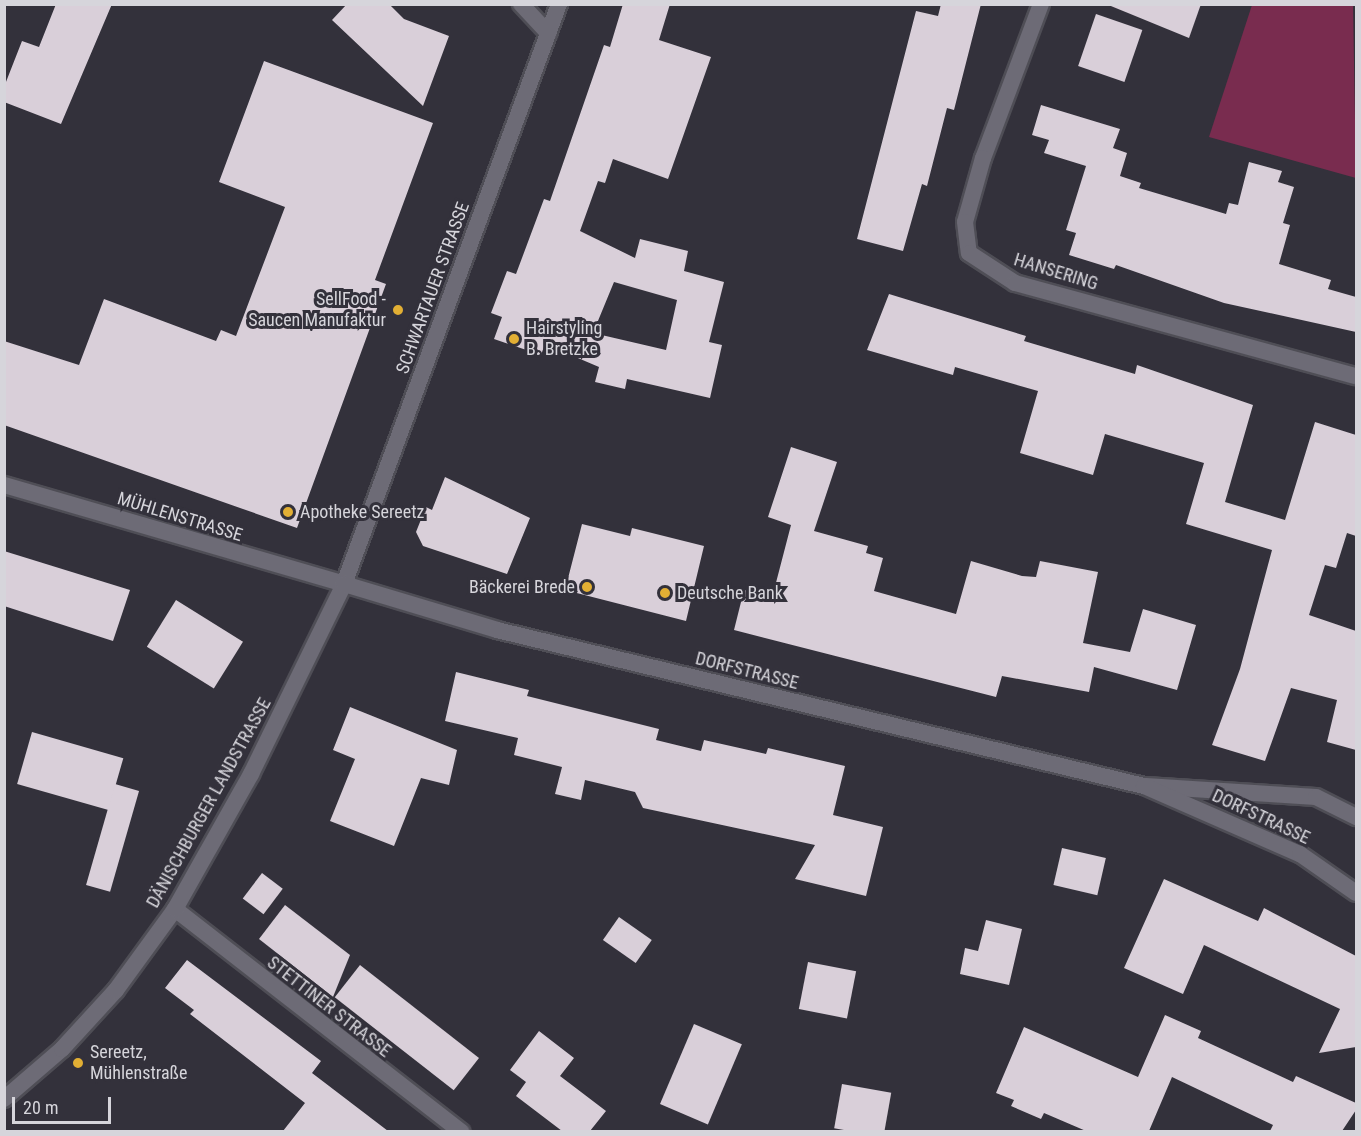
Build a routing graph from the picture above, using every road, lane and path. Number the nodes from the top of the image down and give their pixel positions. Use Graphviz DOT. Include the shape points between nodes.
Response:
graph roads {
  1 [pos="521,4"];
  2 [pos="559,4"];
  3 [pos="1041,4"];
  4 [pos="548,33"];
  5 [pos="1356,376"];
  6 [pos="4,485"];
  7 [pos="344,584"];
  8 [pos="1144,786"];
  9 [pos="1356,817"];
  10 [pos="1356,893"];
  11 [pos="175,909"];
  12 [pos="4,1099"];
  13 [pos="461,1131"];
  1 -- 4 [label="street"];
  2 -- 4 [label="street, SCHWARTAUER STRASSE"];
  3 -- 5 [label="street, HANSERING" via="983,158 965,222 969,253 1015,283"];
  4 -- 7 [label="street, SCHWARTAUER STRASSE"];
  6 -- 7 [label="street, MÜHLENSTRASSE"];
  7 -- 8 [label="street, DORFSTRASSE" via="497,630"];
  7 -- 11 [label="street, DÄNISCHBURGER LANDSTRASSE" via="251,774"];
  8 -- 9 [label="street, DORFSTRASSE" via="1316,797"];
  8 -- 10 [label="street, DORFSTRASSE" via="1300,854"];
  11 -- 12 [label="street, DÄNISCHBURGER LANDSTRASSE" via="108,998 62,1049"];
  11 -- 13 [label="street, STETTINER STRASSE"];
}
